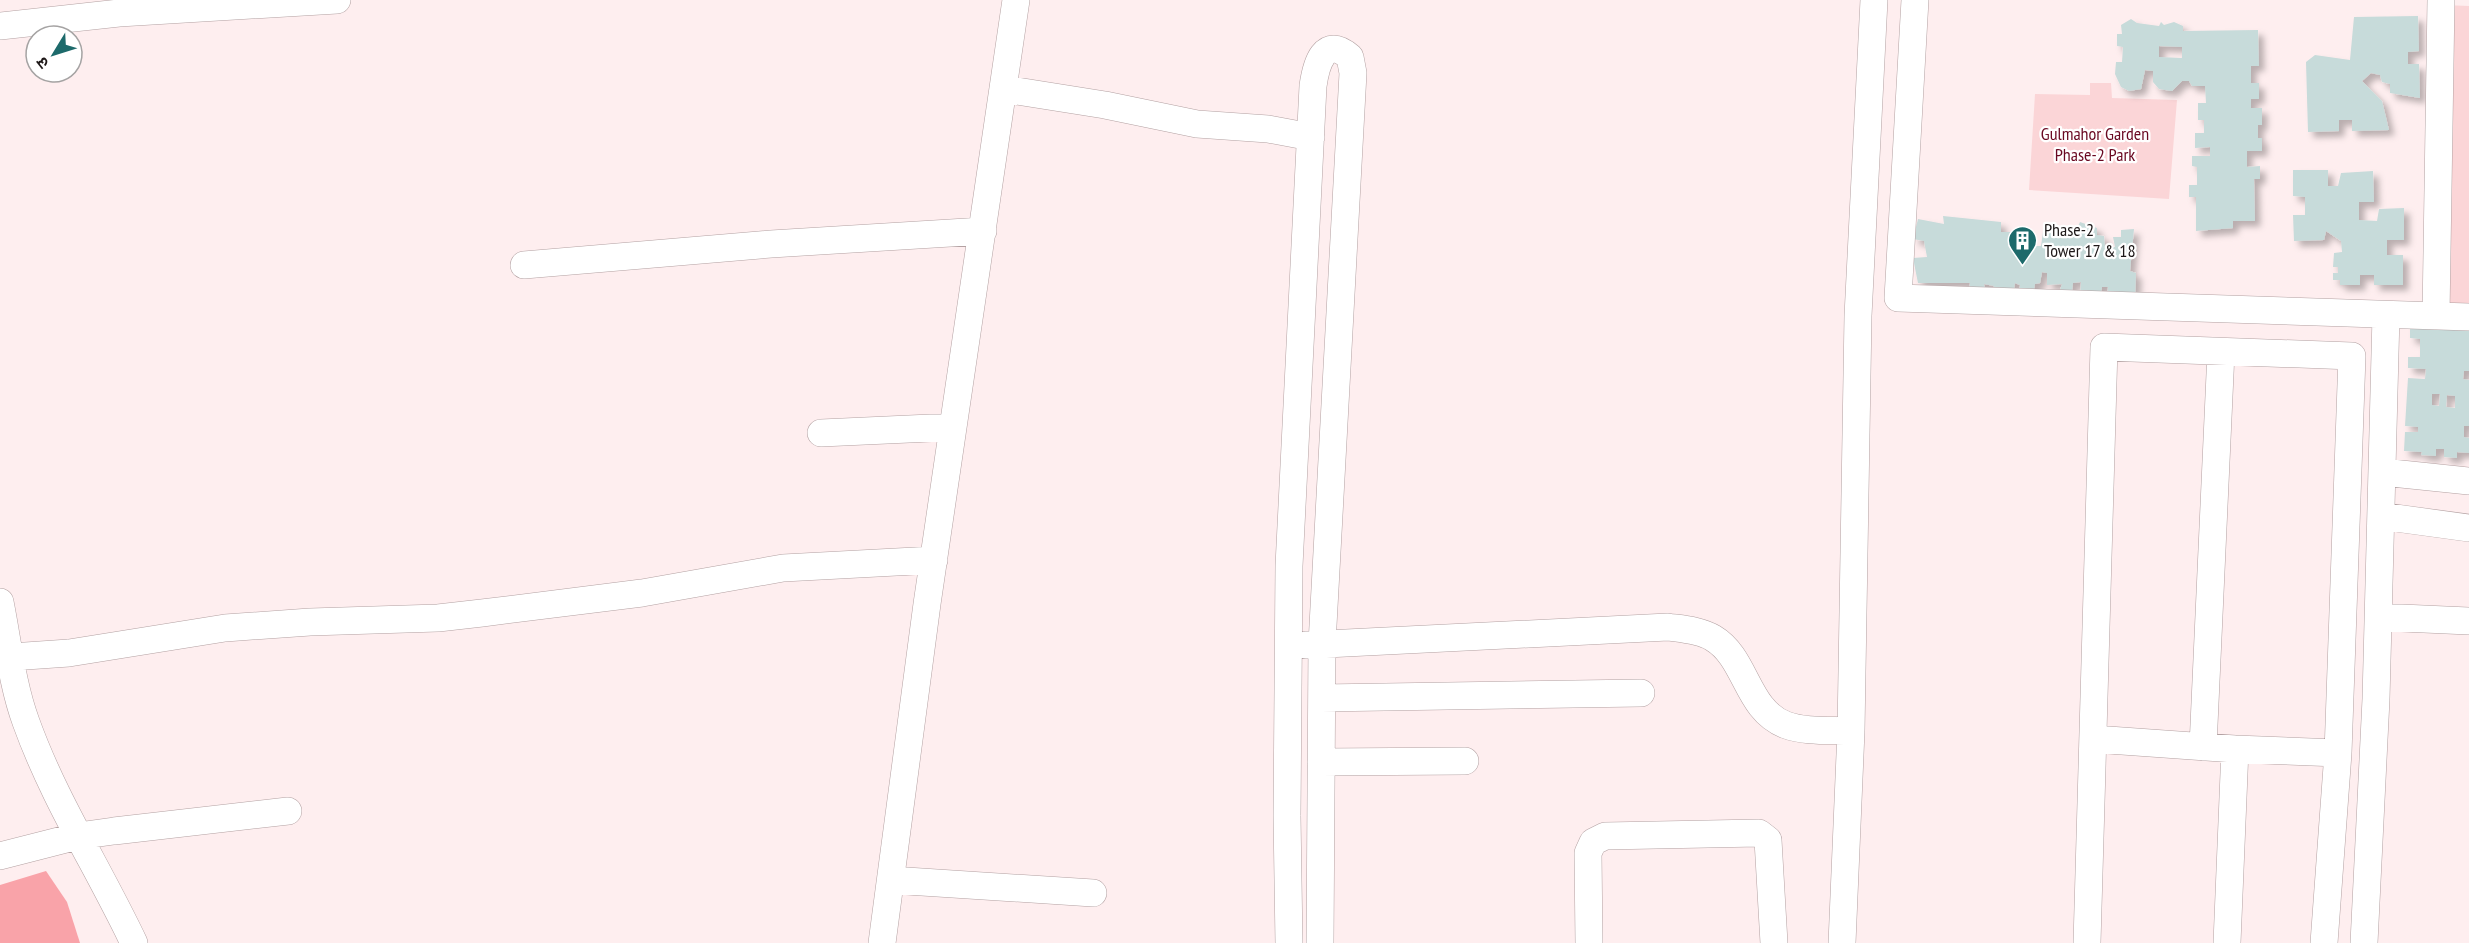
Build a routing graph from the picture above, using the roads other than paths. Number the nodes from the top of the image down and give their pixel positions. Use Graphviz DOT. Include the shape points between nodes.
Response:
graph roads {
  1 [pos="337,0"];
  2 [pos="1016,0"];
  3 [pos="1874,0"];
  4 [pos="1915,0"];
  5 [pos="2440,0"];
  6 [pos="278,3"];
  7 [pos="0,26"];
  8 [pos="1004,89"];
  9 [pos="1311,137"];
  10 [pos="983,231"];
  11 [pos="524,265"];
  12 [pos="2386,315"];
  13 [pos="2436,315"];
  14 [pos="2469,317"];
  15 [pos="2221,352"];
  16 [pos="1298,395"];
  17 [pos="1336,399"];
  18 [pos="954,426"];
  19 [pos="821,433"];
  20 [pos="2382,472"];
  21 [pos="2469,481"];
  22 [pos="2381,516"];
  23 [pos="2469,528"];
  24 [pos="934,560"];
  25 [pos="0,602"];
  26 [pos="2379,617"];
  27 [pos="2469,621"];
  28 [pos="1322,644"];
  29 [pos="1288,646"];
  30 [pos="11,657"];
  31 [pos="8,688"];
  32 [pos="1641,693"];
  33 [pos="1322,699"];
  34 [pos="1851,731"];
  35 [pos="2094,739"];
  36 [pos="2203,747"];
  37 [pos="2235,749"];
  38 [pos="2338,753"];
  39 [pos="1465,761"];
  40 [pos="1321,762"];
  41 [pos="288,811"];
  42 [pos="78,836"];
  43 [pos="0,856"];
  44 [pos="891,880"];
  45 [pos="1093,894"];
  46 [pos="134,943"];
  47 [pos="882,943"];
  48 [pos="1289,943"];
  49 [pos="1320,943"];
  50 [pos="1589,943"];
  51 [pos="1774,943"];
  52 [pos="1842,943"];
  53 [pos="2087,943"];
  54 [pos="2227,943"];
  55 [pos="2324,943"];
  56 [pos="2364,943"];
  1 -- 6 [label="street"];
  2 -- 8 [label="street"];
  3 -- 34 [label="street" via="1858,316"];
  4 -- 12 [label="street" via="1898,298"];
  5 -- 13 [label="street"];
  6 -- 7 [label="street" via="119,13"];
  8 -- 9 [label="street" via="1197,124 1268,129"];
  8 -- 10 [label="street"];
  9 -- 16 [label="street"];
  9 -- 17 [label="street" via="1315,69 1326,51 1344,51 1350,57 1353,73"];
  10 -- 11 [label="street"];
  10 -- 18 [label="street"];
  12 -- 13 [label="street"];
  12 -- 20 [label="street"];
  13 -- 14 [label="street"];
  15 -- 35 [label="street" via="2103,347"];
  15 -- 36 [label="street"];
  15 -- 38 [label="street" via="2352,356"];
  16 -- 17 [label="street"];
  16 -- 29 [label="street"];
  17 -- 28 [label="street"];
  18 -- 19 [label="street"];
  18 -- 24 [label="street"];
  20 -- 21 [label="street"];
  20 -- 22 [label="street"];
  22 -- 23 [label="street"];
  22 -- 26 [label="street"];
  24 -- 30 [label="street" via="783,568 642,593 482,614 225,628 69,653"];
  24 -- 44 [label="street"];
  25 -- 30 [label="street"];
  26 -- 27 [label="street"];
  26 -- 56 [label="street"];
  28 -- 29 [label="street"];
  28 -- 33 [label="street"];
  28 -- 34 [label="street" via="1688,629 1713,638 1732,656 1758,703 1772,717 1786,725"];
  29 -- 48 [label="street"];
  30 -- 31 [label="street"];
  31 -- 42 [label="street"];
  32 -- 33 [label="street"];
  33 -- 40 [label="street"];
  34 -- 52 [label="street"];
  35 -- 36 [label="street"];
  35 -- 53 [label="street"];
  36 -- 37 [label="street"];
  37 -- 38 [label="street"];
  37 -- 54 [label="street"];
  38 -- 55 [label="street"];
  39 -- 40 [label="street"];
  40 -- 49 [label="street"];
  41 -- 42 [label="street"];
  42 -- 43 [label="street"];
  42 -- 46 [label="street"];
  44 -- 45 [label="street"];
  44 -- 47 [label="street"];
  50 -- 51 [label="street" via="1588,853 1593,842 1605,836 1759,833 1768,840"];
}
